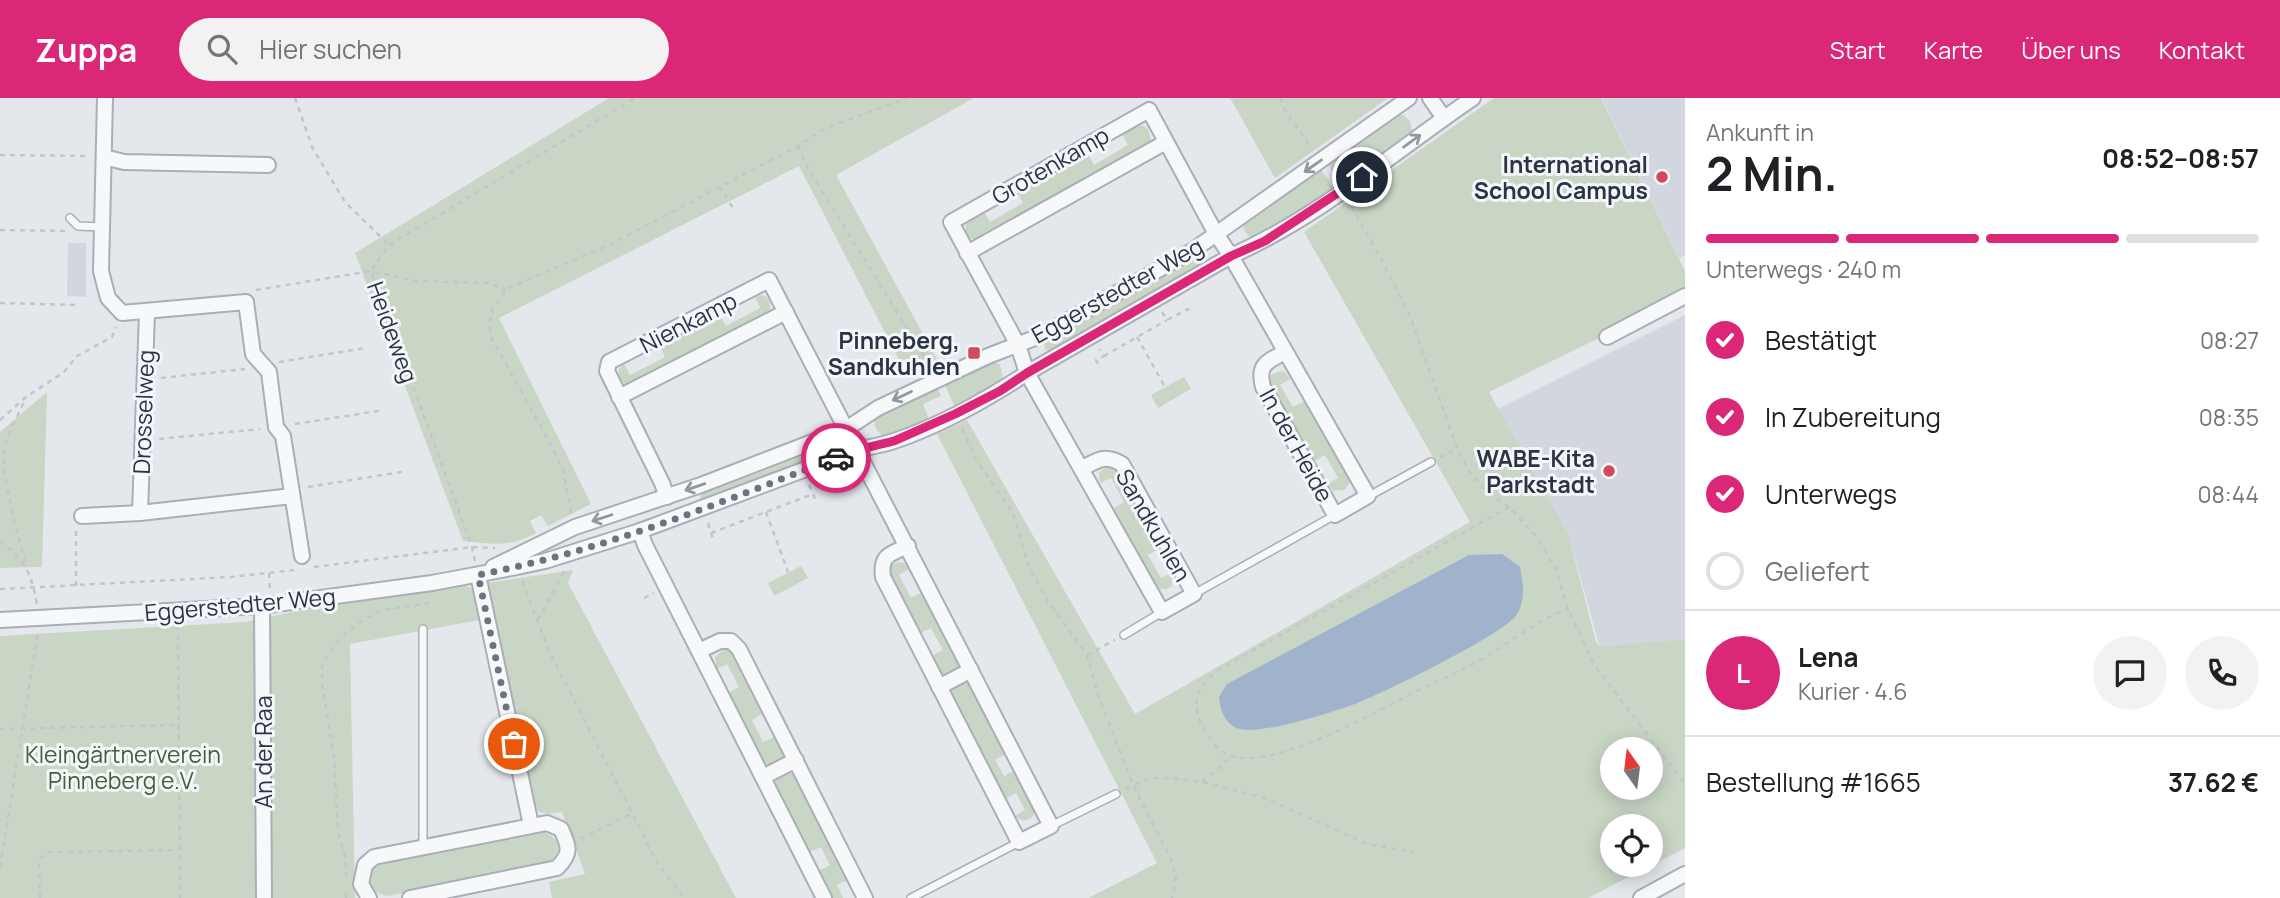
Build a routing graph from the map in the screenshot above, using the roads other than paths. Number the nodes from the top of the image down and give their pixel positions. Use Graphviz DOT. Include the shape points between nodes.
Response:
graph roads {
  1 [pos="105,98"];
  2 [pos="1409,98"];
  3 [pos="1430,98"];
  4 [pos="1473,98"];
  5 [pos="1444,118"];
  6 [pos="1166,142"];
  7 [pos="104,157"];
  8 [pos="268,165"];
  9 [pos="71,218"];
  10 [pos="102,230"];
  11 [pos="1216,233"];
  12 [pos="967,253"];
  13 [pos="1231,256"];
  14 [pos="1685,296"];
  15 [pos="147,312"];
  16 [pos="786,312"];
  17 [pos="1606,337"];
  18 [pos="1018,345"];
  19 [pos="1285,352"];
  20 [pos="1027,373"];
  21 [pos="619,397"];
  22 [pos="846,429"];
  23 [pos="857,450"];
  24 [pos="1431,462"];
  25 [pos="1081,469"];
  26 [pos="292,493"];
  27 [pos="1368,496"];
  28 [pos="667,497"];
  29 [pos="644,505"];
  30 [pos="140,513"];
  31 [pos="1335,515"];
  32 [pos="82,516"];
  33 [pos="646,529"];
  34 [pos="908,545"];
  35 [pos="302,556"];
  36 [pos="478,575"];
  37 [pos="1194,594"];
  38 [pos="262,606"];
  39 [pos="1162,612"];
  40 [pos="0,620"];
  41 [pos="423,629"];
  42 [pos="1124,635"];
  43 [pos="699,651"];
  44 [pos="971,670"];
  45 [pos="939,687"];
  46 [pos="796,760"];
  47 [pos="763,777"];
  48 [pos="1116,794"];
  49 [pos="531,825"];
  50 [pos="1051,826"];
  51 [pos="1018,842"];
  52 [pos="423,848"];
  53 [pos="1685,874"];
  54 [pos="264,898"];
  55 [pos="369,898"];
  56 [pos="410,898"];
  57 [pos="824,898"];
  58 [pos="865,898"];
  59 [pos="911,898"];
  60 [pos="1641,898"];
  1 -- 7 [label="street"];
  2 -- 11 [label="street, Eggerstedter Weg, one-way"];
  3 -- 5 [label="street"];
  4 -- 5 [label="street, Eggerstedter Weg"];
  13 -- 5 [label="street, Eggerstedter Weg, one-way" via="1265,241 1342,192"];
  6 -- 11 [label="street, Grotenkamp"];
  6 -- 12 [label="street, Grotenkamp"];
  6 -- 12 [label="street, Grotenkamp" via="1149,110 951,222"];
  7 -- 8 [label="street" via="124,162"];
  7 -- 10 [label="street"];
  9 -- 10 [label="lane" via="79,226"];
  10 -- 15 [label="street" via="101,271 108,298 122,313"];
  11 -- 13 [label="street, Eggerstedter Weg"];
  11 -- 18 [label="street, Eggerstedter Weg" via="1180,258"];
  12 -- 18 [label="street, Grotenkamp"];
  13 -- 19 [label="street, In der Heide"];
  13 -- 20 [label="street, Eggerstedter Weg"];
  14 -- 17 [label="street"];
  15 -- 26 [label="street" via="246,302 253,354 269,372"];
  15 -- 30 [label="street, Drosselweg"];
  16 -- 21 [label="street, Nienkamp"];
  16 -- 21 [label="street, Nienkamp" via="769,280 696,317 609,362 607,371"];
  16 -- 22 [label="street, Nienkamp"];
  18 -- 20 [label="street, Eggerstedter Weg"];
  18 -- 22 [label="street, Eggerstedter Weg, one-way" via="877,408"];
  19 -- 27 [label="street, In der Heide"];
  19 -- 31 [label="street, In der Heide" via="1264,364 1259,375"];
  20 -- 23 [label="street, Eggerstedter Weg" via="955,414 894,441"];
  20 -- 25 [label="street, Sandkuhlen"];
  21 -- 28 [label="street, Nienkamp"];
  22 -- 23 [label="street"];
  22 -- 28 [label="street, Eggerstedter Weg, one-way"];
  23 -- 33 [label="street, Eggerstedter Weg"];
  23 -- 34 [label="street"];
  24 -- 27 [label="lane"];
  25 -- 37 [label="street, Sandkuhlen" via="1099,459 1112,458 1122,464"];
  25 -- 39 [label="street, Sandkuhlen"];
  26 -- 30 [label="street"];
  26 -- 35 [label="street"];
  27 -- 31 [label="street, In der Heide"];
  28 -- 29 [label="street, Eggerstedter Weg"];
  29 -- 33 [label="street"];
  29 -- 36 [label="street, Eggerstedter Weg, one-way" via="575,527"];
  30 -- 32 [label="street"];
  31 -- 37 [label="lane"];
  33 -- 36 [label="street, Eggerstedter Weg" via="545,561"];
  33 -- 43 [label="street" via="645,545"];
  34 -- 44 [label="street"];
  34 -- 45 [label="street" via="886,557 881,566 883,577"];
  36 -- 38 [label="street, Eggerstedter Weg"];
  36 -- 49 [label="street"];
  37 -- 39 [label="street, Sandkuhlen"];
  38 -- 40 [label="street, Eggerstedter Weg"];
  38 -- 54 [label="street, An der Raa"];
  39 -- 42 [label="lane"];
  41 -- 52 [label="lane"];
  43 -- 46 [label="street" via="720,641 731,641 739,649"];
  43 -- 47 [label="street"];
  44 -- 45 [label="street"];
  44 -- 50 [label="street"];
  45 -- 51 [label="street"];
  46 -- 47 [label="street"];
  46 -- 58 [label="street"];
  47 -- 57 [label="street"];
  48 -- 50 [label="lane"];
  49 -- 52 [label="street"];
  49 -- 56 [label="street" via="547,823 561,829 568,845 566,859 557,868"];
  50 -- 51 [label="street"];
  51 -- 59 [label="lane"];
  52 -- 55 [label="street" via="374,857 365,865 361,884"];
  53 -- 60 [label="street"];
}
